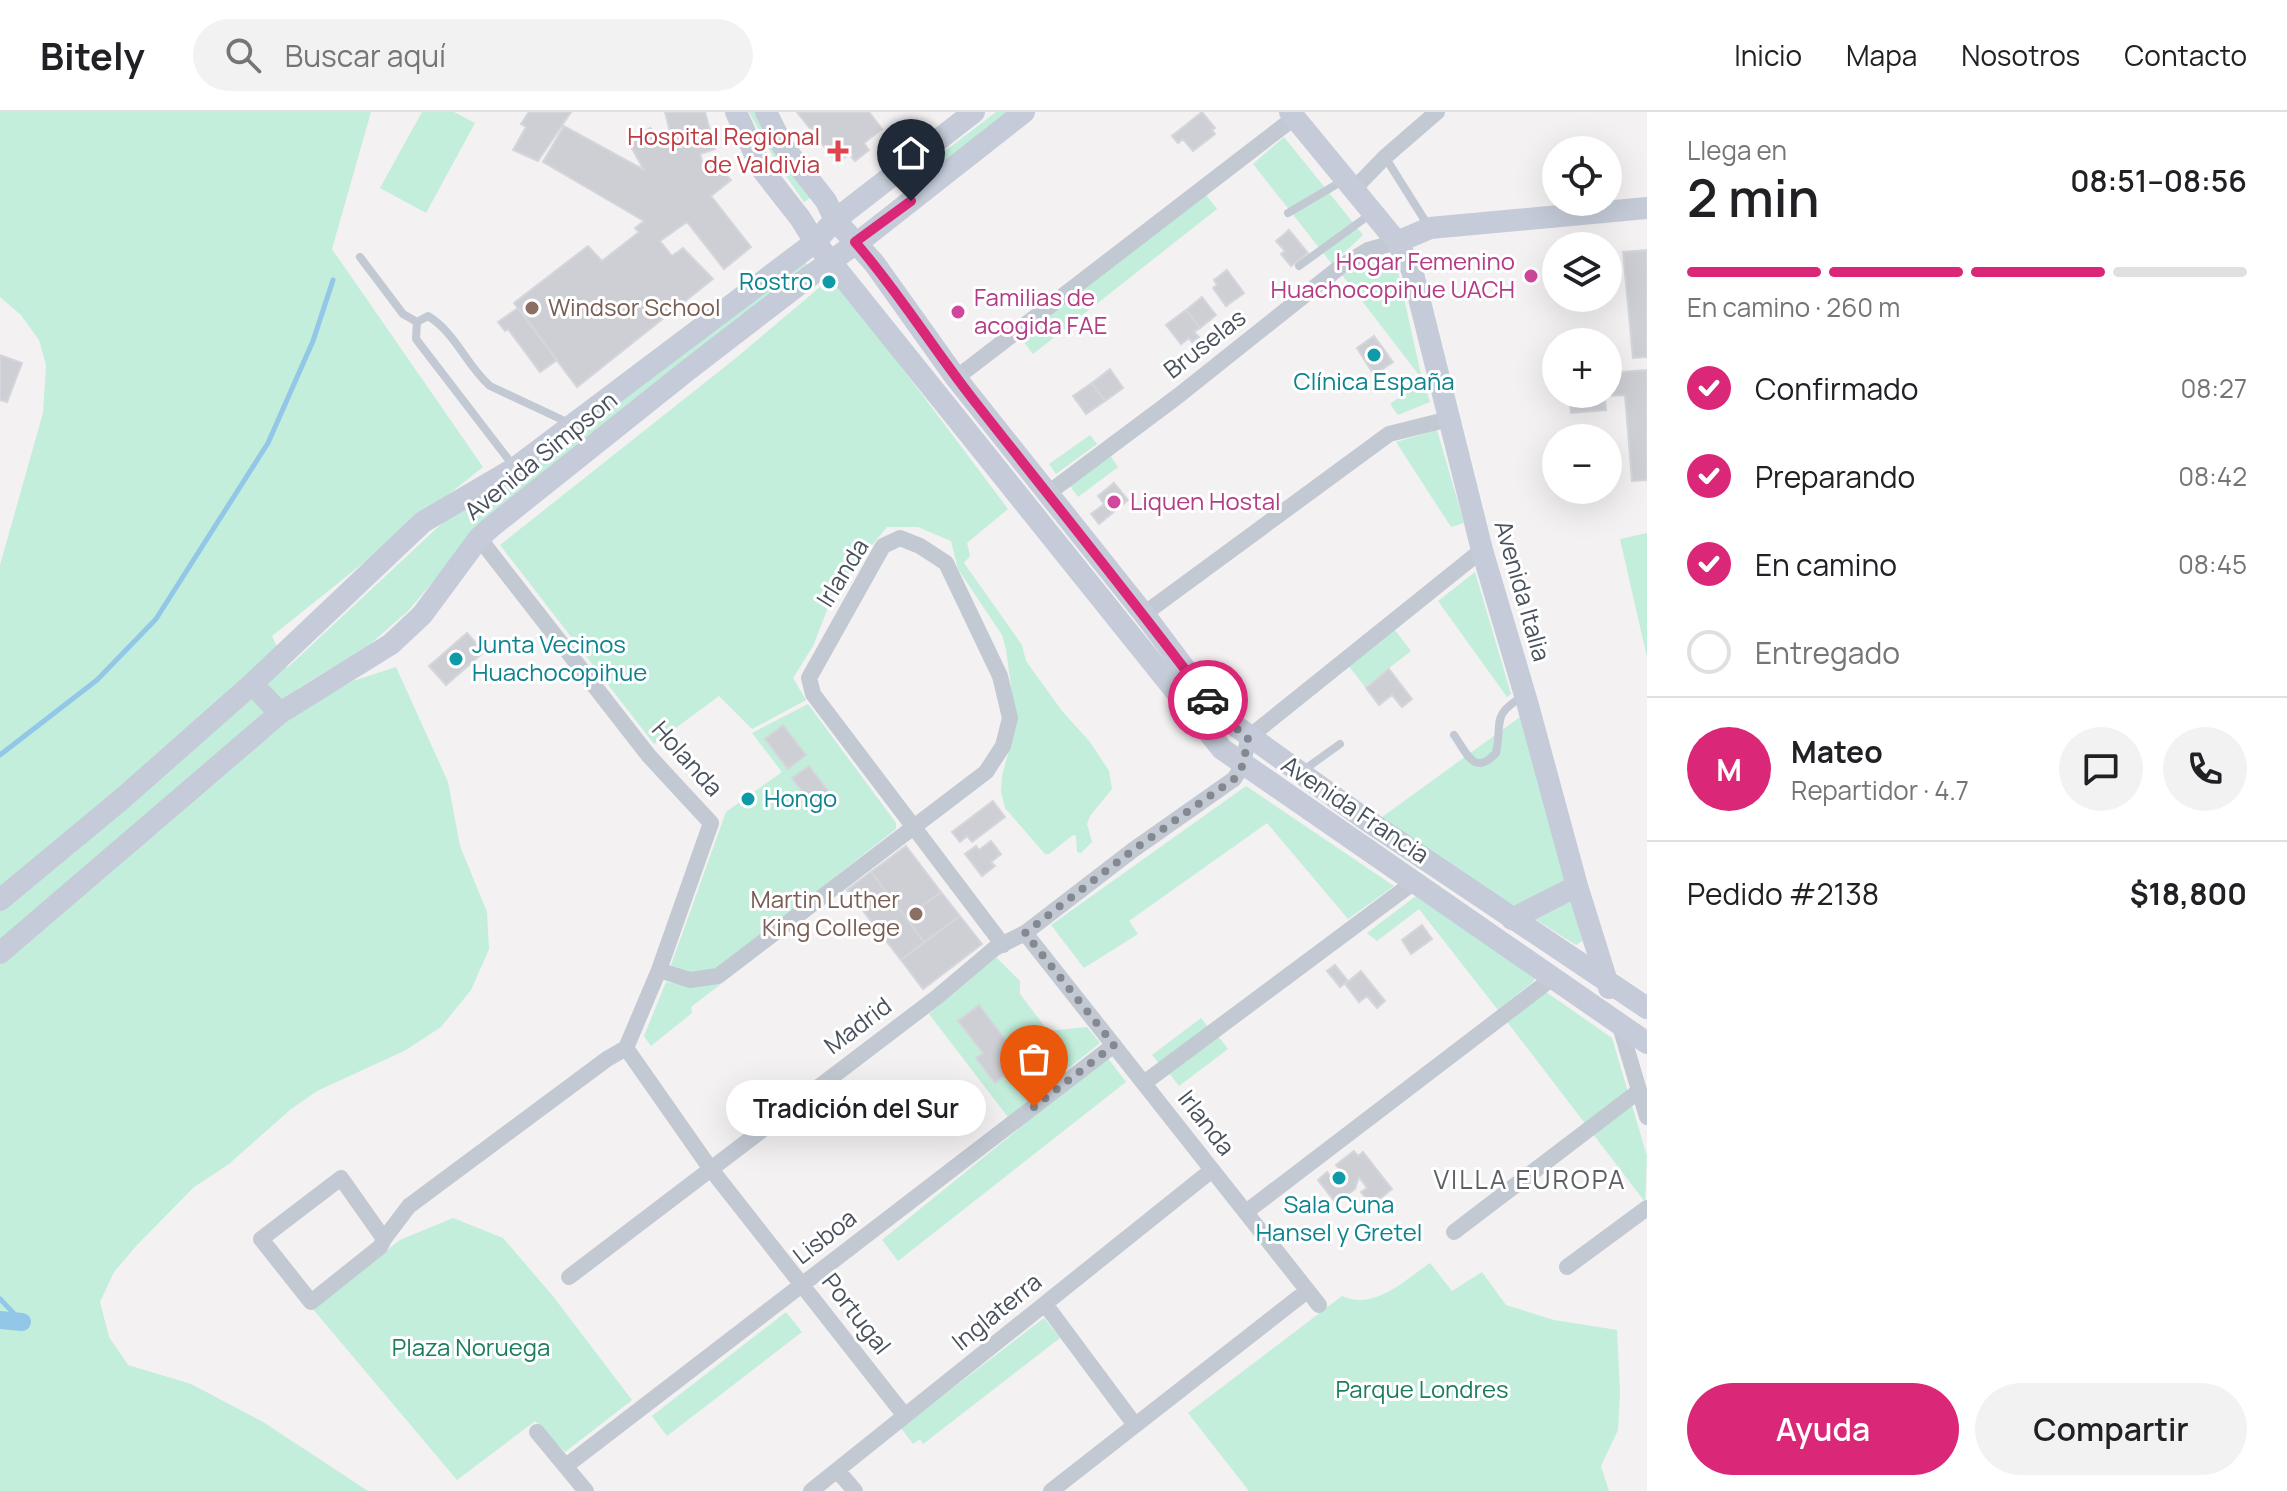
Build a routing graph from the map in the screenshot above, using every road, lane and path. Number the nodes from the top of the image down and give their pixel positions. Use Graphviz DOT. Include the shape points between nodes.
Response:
graph roads {
  1 [pos="736,112"];
  2 [pos="766,112"];
  3 [pos="974,112"];
  4 [pos="1024,112"];
  5 [pos="1437,112"];
  6 [pos="1292,115"];
  7 [pos="1385,157"];
  8 [pos="1349,185"];
  9 [pos="1647,208"];
  10 [pos="1373,212"];
  11 [pos="1288,213"];
  12 [pos="835,220"];
  13 [pos="1430,228"];
  14 [pos="815,242"];
  15 [pos="855,242"];
  16 [pos="1397,242"];
  17 [pos="360,257"];
  18 [pos="830,261"];
  19 [pos="1299,266"];
  20 [pos="417,322"];
  21 [pos="956,378"];
  22 [pos="1449,419"];
  23 [pos="574,424"];
  24 [pos="515,468"];
  25 [pos="1047,494"];
  26 [pos="479,538"];
  27 [pos="1482,550"];
  28 [pos="1144,614"];
  29 [pos="252,684"];
  30 [pos="1525,695"];
  31 [pos="280,713"];
  32 [pos="1454,735"];
  33 [pos="1248,738"];
  34 [pos="1340,744"];
  35 [pos="1243,765"];
  36 [pos="1299,774"];
  37 [pos="913,825"];
  38 [pos="1414,882"];
  39 [pos="1577,886"];
  40 [pos="0,900"];
  41 [pos="1512,919"];
  42 [pos="1025,933"];
  43 [pos="1003,945"];
  44 [pos="0,953"];
  45 [pos="659,970"];
  46 [pos="1554,977"];
  47 [pos="1607,983"];
  48 [pos="1647,1008"];
  49 [pos="1619,1023"];
  50 [pos="1647,1043"];
  51 [pos="1114,1045"];
  52 [pos="626,1048"];
  53 [pos="1144,1083"];
  54 [pos="1639,1091"];
  55 [pos="1647,1117"];
  56 [pos="710,1168"];
  57 [pos="1212,1170"];
  58 [pos="1647,1208"];
  59 [pos="1246,1212"];
  60 [pos="1454,1232"];
  61 [pos="384,1239"];
  62 [pos="1567,1267"];
  63 [pos="569,1277"];
  64 [pos="802,1285"];
  65 [pos="1307,1291"];
  66 [pos="1045,1304"];
  67 [pos="1319,1305"];
  68 [pos="905,1416"];
  69 [pos="1135,1425"];
  70 [pos="537,1432"];
  71 [pos="566,1466"];
  72 [pos="837,1470"];
  73 [pos="586,1491"];
  74 [pos="811,1491"];
  75 [pos="855,1491"];
  76 [pos="1051,1491"];
  1 -- 14 [label="main road, Avenida Francia" via="761,168"];
  2 -- 12 [label="main road, Avenida Francia"];
  3 -- 12 [label="main road, Avenida Simpson"];
  4 -- 15 [label="main road, Avenida Simpson"];
  5 -- 7 [label="street"];
  6 -- 8 [label="main road, Avenida Italia"];
  6 -- 21 [label="street"];
  7 -- 8 [label="street"];
  7 -- 13 [label="lane"];
  8 -- 10 [label="main road, Avenida Italia"];
  8 -- 11 [label="lane"];
  9 -- 13 [label="main road"];
  10 -- 16 [label="main road, Avenida Italia"];
  10 -- 19 [label="lane"];
  12 -- 14 [label="main road, Avenida Simpson"];
  12 -- 15 [label="main road, Avenida Francia"];
  13 -- 16 [label="main road"];
  14 -- 18 [label="main road, Avenida Francia"];
  14 -- 23 [label="main road, Avenida Simpson"];
  15 -- 18 [label="main road, Avenida Simpson"];
  15 -- 21 [label="main road, Avenida Francia"];
  16 -- 22 [label="main road, Avenida Italia" via="1418,287"];
  16 -- 25 [label="street, Bruselas" via="1368,250 1340,267"];
  17 -- 20 [label="lane" via="403,314"];
  18 -- 26 [label="main road, Avenida Simpson"];
  18 -- 35 [label="main road, Avenida Francia" via="1222,749"];
  20 -- 23 [label="lane" via="428,316 443,325 490,386"];
  20 -- 24 [label="lane" via="416,339"];
  21 -- 25 [label="main road, Avenida Francia"];
  22 -- 27 [label="main road, Avenida Italia"];
  22 -- 28 [label="street" via="1389,434"];
  23 -- 24 [label="main road, Avenida Simpson"];
  24 -- 29 [label="main road, Avenida Simpson" via="423,522"];
  25 -- 28 [label="main road, Avenida Francia"];
  26 -- 31 [label="main road, Avenida Simpson" via="422,615 391,644"];
  26 -- 45 [label="street, Holanda" via="649,756 711,823"];
  27 -- 30 [label="main road, Avenida Italia"];
  27 -- 33 [label="street"];
  28 -- 33 [label="main road, Avenida Francia" via="1219,714"];
  29 -- 31 [label="main road"];
  29 -- 40 [label="main road, Avenida Simpson"];
  30 -- 32 [label="lane" via="1502,713 1496,753 1489,761 1471,761"];
  30 -- 39 [label="main road, Avenida Italia"];
  31 -- 44 [label="main road, Avenida Simpson"];
  33 -- 35 [label="street"];
  33 -- 36 [label="main road, Avenida Francia"];
  34 -- 36 [label="lane"];
  35 -- 38 [label="main road, Avenida Francia"];
  35 -- 42 [label="street, Madrid" via="1234,779"];
  36 -- 41 [label="main road, Avenida Francia"];
  37 -- 37 [label="street, Irlanda" via="986,772 1003,746 1010,718 1000,676 946,563 900,538 883,546 809,678 813,694"];
  37 -- 43 [label="street, Irlanda"];
  37 -- 45 [label="street" via="718,976 690,980"];
  38 -- 46 [label="main road, Avenida Francia"];
  38 -- 53 [label="street"];
  39 -- 41 [label="main road"];
  39 -- 47 [label="main road, Avenida Italia"];
  41 -- 47 [label="main road, Avenida Francia"];
  42 -- 43 [label="street, Madrid"];
  42 -- 51 [label="street, Irlanda"];
  43 -- 56 [label="street, Madrid"];
  45 -- 52 [label="street, Holanda"];
  46 -- 49 [label="main road, Avenida Francia"];
  46 -- 59 [label="street"];
  47 -- 48 [label="main road, Avenida Francia"];
  47 -- 49 [label="main road, Avenida Italia"];
  49 -- 50 [label="main road, Avenida Francia"];
  49 -- 54 [label="street, Avenida Italia"];
  51 -- 53 [label="street, Irlanda"];
  51 -- 64 [label="street, Lisboa"];
  52 -- 56 [label="street, Portugal"];
  52 -- 61 [label="street" via="409,1206"];
  53 -- 57 [label="street, Irlanda"];
  54 -- 55 [label="street, Avenida Italia"];
  54 -- 60 [label="street"];
  56 -- 63 [label="street, Madrid"];
  56 -- 64 [label="street, Portugal"];
  57 -- 59 [label="street, Irlanda"];
  57 -- 66 [label="street, Inglaterra"];
  58 -- 62 [label="street"];
  59 -- 65 [label="street, Irlanda"];
  61 -- 61 [label="street" via="311,1302 261,1239 341,1178"];
  64 -- 68 [label="street, Portugal"];
  64 -- 71 [label="street, Lisboa"];
  65 -- 67 [label="street, Irlanda"];
  65 -- 69 [label="street"];
  66 -- 68 [label="street, Inglaterra"];
  66 -- 69 [label="street"];
  68 -- 72 [label="street, Inglaterra"];
  69 -- 76 [label="street"];
  70 -- 71 [label="street"];
  71 -- 73 [label="street"];
  72 -- 74 [label="street, Inglaterra"];
  72 -- 75 [label="street"];
}
